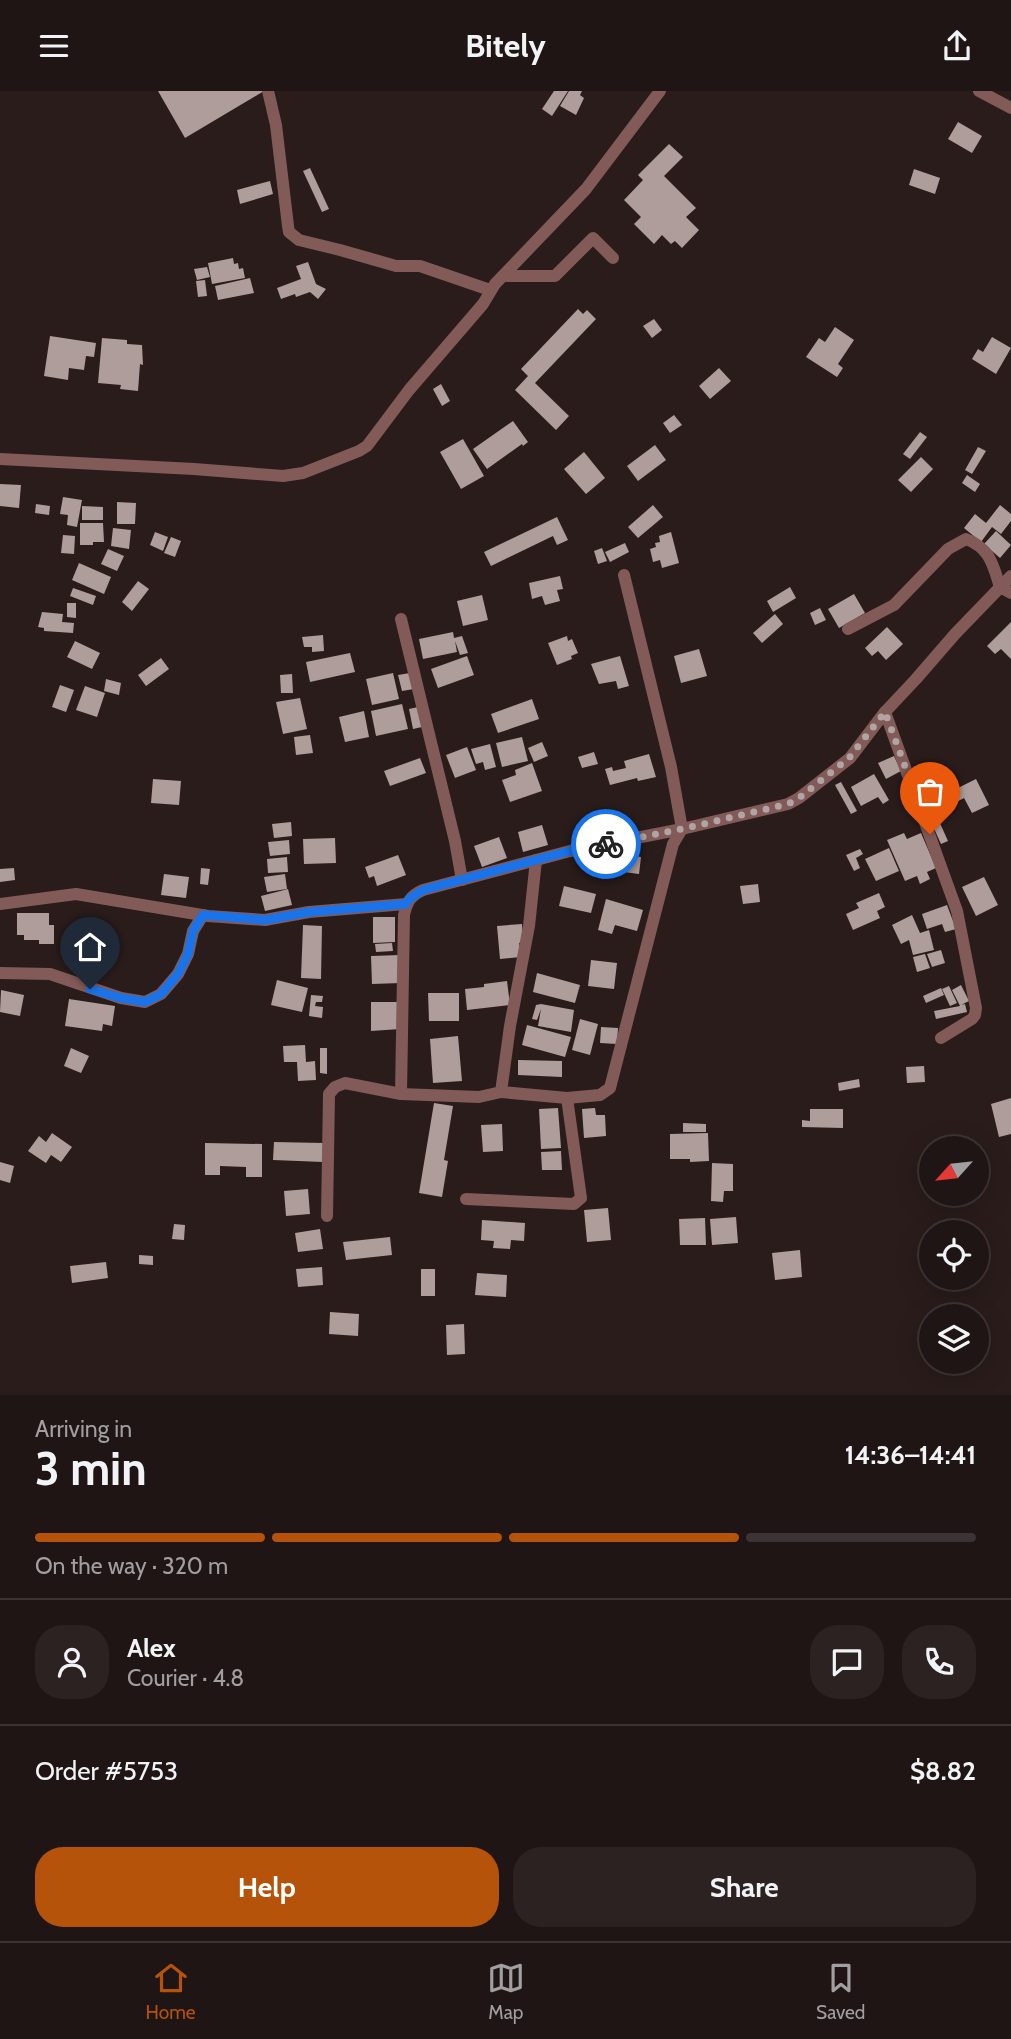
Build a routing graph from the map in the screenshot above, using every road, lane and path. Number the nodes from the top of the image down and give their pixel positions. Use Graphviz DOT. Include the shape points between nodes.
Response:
graph roads {
  1 [pos="268,91"];
  2 [pos="660,91"];
  3 [pos="979,91"];
  4 [pos="1011,108"];
  5 [pos="613,258"];
  6 [pos="503,276"];
  7 [pos="490,290"];
  8 [pos="0,460"];
  9 [pos="624,575"];
  10 [pos="1011,576"];
  11 [pos="1006,590"];
  12 [pos="401,619"];
  13 [pos="848,629"];
  14 [pos="885,712"];
  15 [pos="682,829"];
  16 [pos="536,860"];
  17 [pos="462,880"];
  18 [pos="0,904"];
  19 [pos="406,904"];
  20 [pos="203,915"];
  21 [pos="0,973"];
  22 [pos="941,1038"];
  23 [pos="501,1092"];
  24 [pos="401,1094"];
  25 [pos="567,1098"];
  26 [pos="466,1199"];
  27 [pos="327,1216"];
  1 -- 7 [label="street" via="293,237 387,264 420,266"];
  2 -- 6 [label="street" via="586,189"];
  3 -- 4 [label="street"];
  5 -- 6 [label="street" via="593,239 555,276"];
  6 -- 7 [label="street"];
  7 -- 8 [label="street" via="367,446 303,473 283,476"];
  9 -- 15 [label="street"];
  10 -- 11 [label="street"];
  11 -- 13 [label="street" via="989,555 968,539 948,549 894,605"];
  11 -- 14 [label="street" via="955,634"];
  12 -- 17 [label="street"];
  14 -- 15 [label="street" via="849,758 799,798"];
  14 -- 22 [label="street" via="957,911 976,1008 972,1019"];
  15 -- 16 [label="street"];
  15 -- 25 [label="street" via="673,844 610,1088 600,1095"];
  16 -- 17 [label="street"];
  16 -- 23 [label="street"];
  17 -- 19 [label="street" via="423,890"];
  18 -- 20 [label="street" via="76,894"];
  19 -- 20 [label="street" via="265,920"];
  19 -- 24 [label="street"];
  20 -- 21 [label="street" via="178,974 161,994 145,1002 50,974"];
  23 -- 24 [label="street" via="479,1097"];
  23 -- 25 [label="street"];
  24 -- 27 [label="street" via="345,1083 331,1090"];
  25 -- 26 [label="street" via="581,1198 575,1204"];
}
